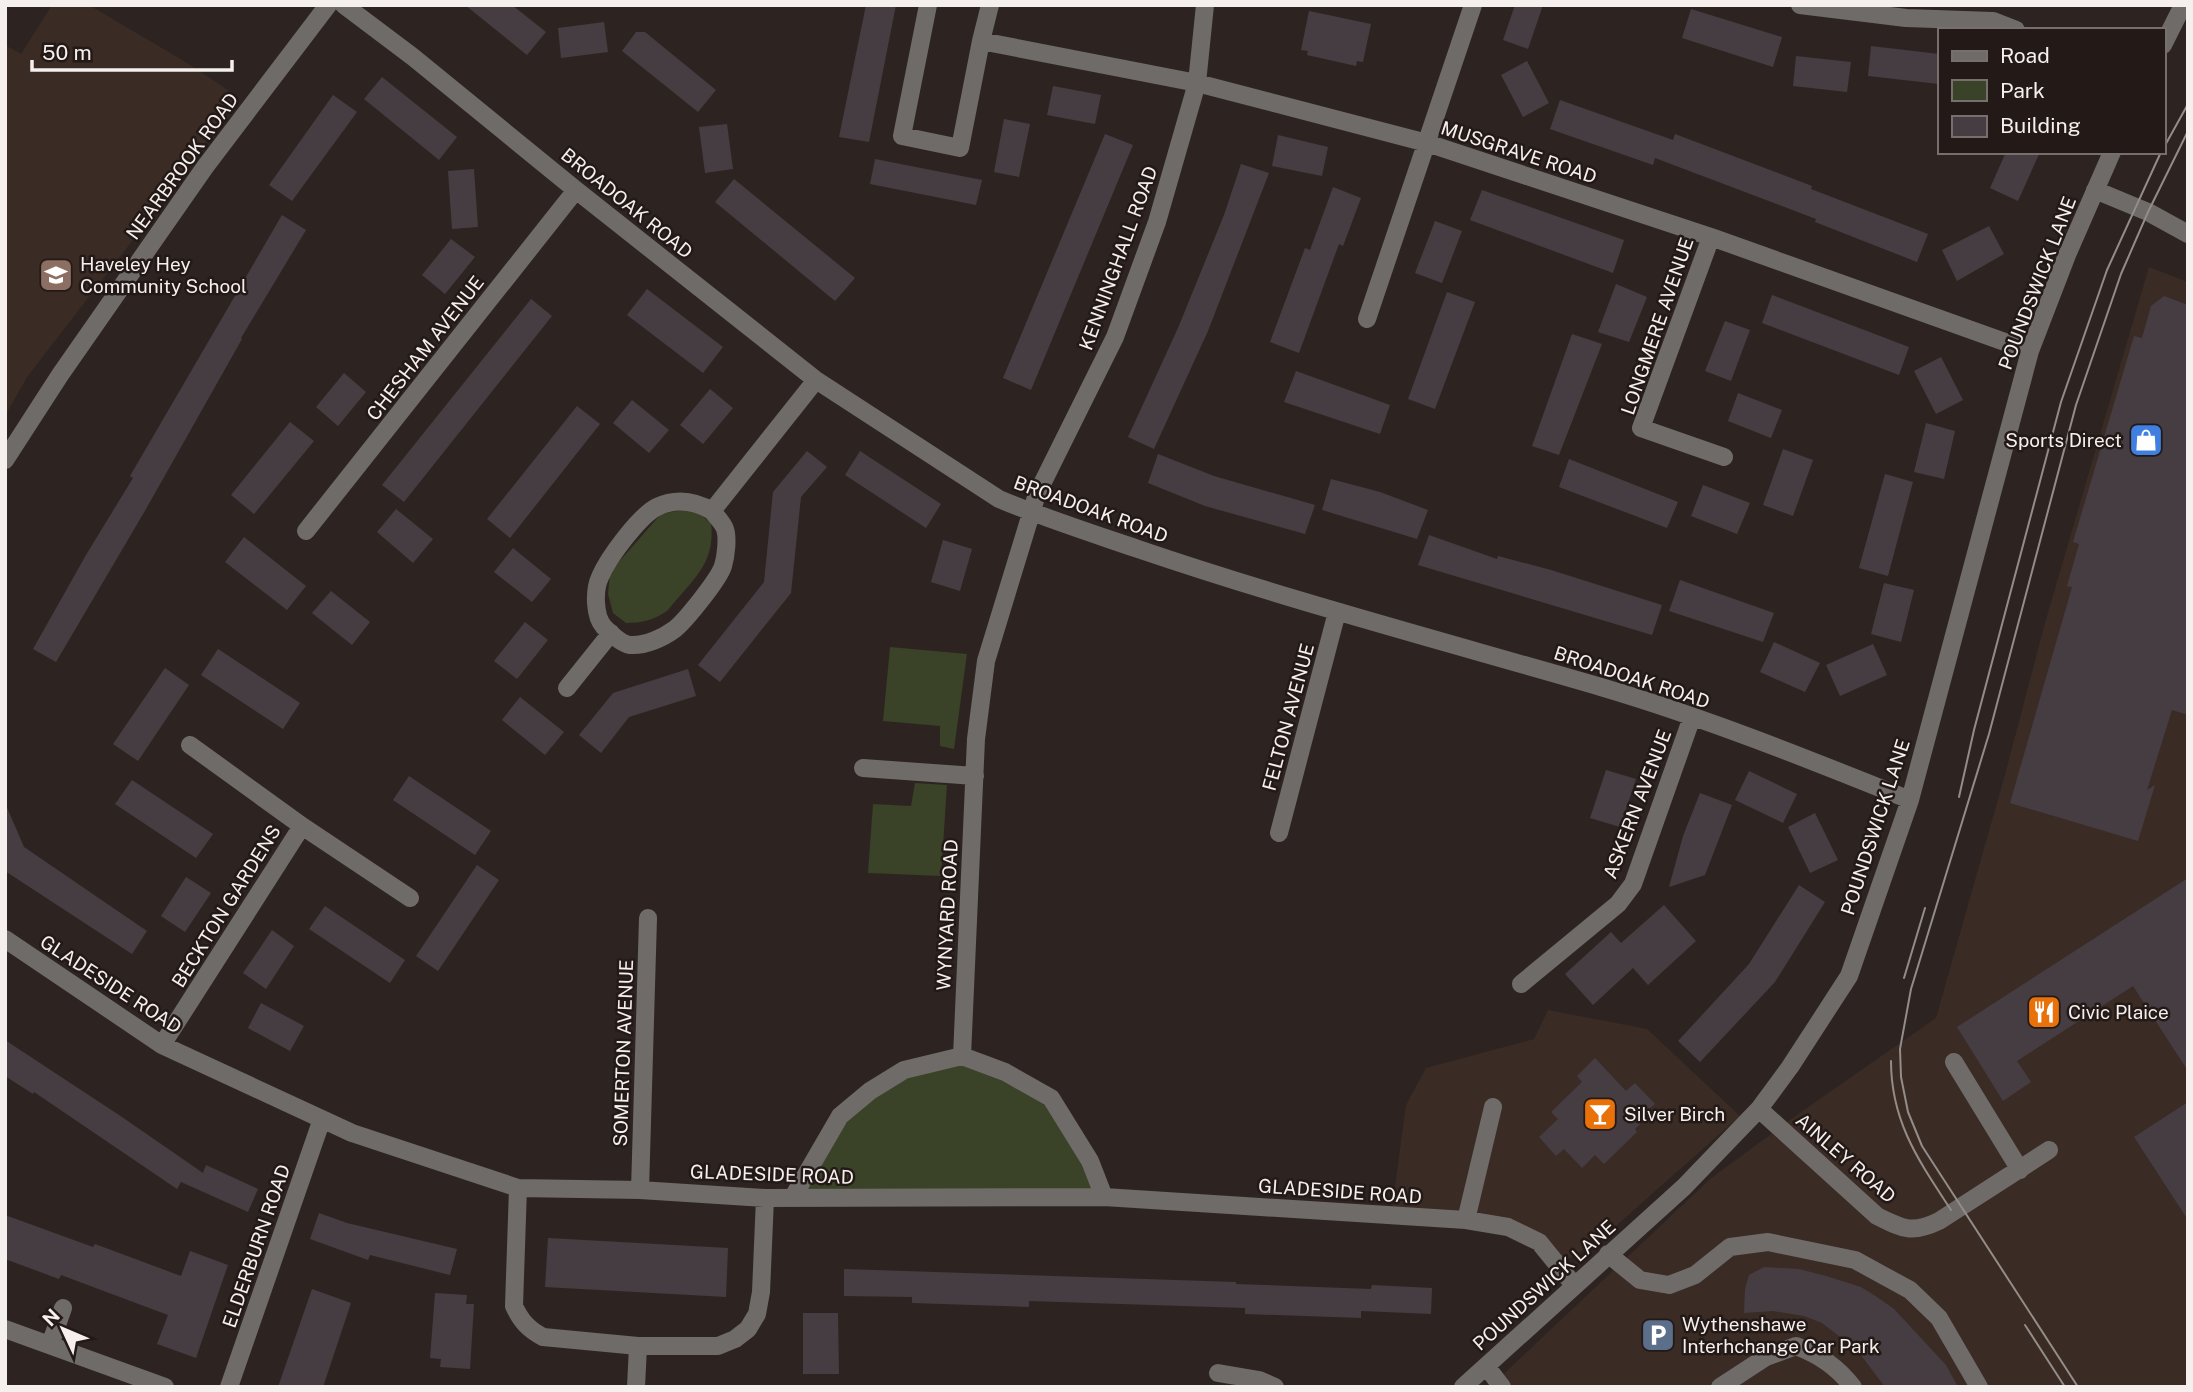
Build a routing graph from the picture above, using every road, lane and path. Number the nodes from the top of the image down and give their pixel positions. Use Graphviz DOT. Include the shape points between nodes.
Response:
graph roads {
  1 [pos="328,5"];
  2 [pos="344,5"];
  3 [pos="928,5"];
  4 [pos="990,5"];
  5 [pos="1205,5"];
  6 [pos="1473,5"];
  7 [pos="1800,5"];
  8 [pos="2183,5"];
  9 [pos="2010,28"];
  10 [pos="981,41"];
  11 [pos="2165,41"];
  12 [pos="1197,83"];
  13 [pos="1427,143"];
  14 [pos="2111,154"];
  15 [pos="576,190"];
  16 [pos="2095,190"];
  17 [pos="2188,234"];
  18 [pos="1711,237"];
  19 [pos="1367,319"];
  20 [pos="2030,351"];
  21 [pos="816,380"];
  22 [pos="1724,457"];
  23 [pos="5,460"];
  24 [pos="712,511"];
  25 [pos="1032,513"];
  26 [pos="306,531"];
  27 [pos="1337,612"];
  28 [pos="611,633"];
  29 [pos="567,688"];
  30 [pos="1692,717"];
  31 [pos="190,745"];
  32 [pos="863,768"];
  33 [pos="975,776"];
  34 [pos="1910,800"];
  35 [pos="302,826"];
  36 [pos="1279,833"];
  37 [pos="410,898"];
  38 [pos="649,918"];
  39 [pos="5,939"];
  40 [pos="1521,984"];
  41 [pos="162,1045"];
  42 [pos="962,1056"];
  43 [pos="1954,1062"];
  44 [pos="1493,1108"];
  45 [pos="1759,1109"];
  46 [pos="322,1119"];
  47 [pos="2049,1150"];
  48 [pos="2020,1170"];
  49 [pos="518,1188"];
  50 [pos="640,1190"];
  51 [pos="1104,1197"];
  52 [pos="765,1198"];
  53 [pos="793,1198"];
  54 [pos="1466,1220"];
  55 [pos="1608,1254"];
  56 [pos="1574,1285"];
  57 [pos="63,1308"];
  58 [pos="5,1329"];
  59 [pos="50,1345"];
  60 [pos="638,1346"];
  61 [pos="1486,1366"];
  62 [pos="1218,1373"];
  63 [pos="165,1387"];
  64 [pos="229,1387"];
  65 [pos="636,1387"];
  66 [pos="1275,1387"];
  67 [pos="1463,1387"];
  68 [pos="1502,1387"];
  69 [pos="1720,1387"];
  70 [pos="1853,1387"];
  71 [pos="1979,1387"];
  1 -- 23 [label="street, NEARBROOK ROAD" via="205,167"];
  2 -- 15 [label="street, BROADOAK ROAD"];
  3 -- 10 [label="street" via="902,136 960,148"];
  4 -- 10 [label="street"];
  5 -- 12 [label="street, KENNINGHALL ROAD"];
  6 -- 13 [label="street"];
  7 -- 9 [label="street" via="1906,18 1993,22"];
  8 -- 11 [label="street"];
  10 -- 12 [label="street, MUSGRAVE ROAD"];
  12 -- 13 [label="street, MUSGRAVE ROAD"];
  12 -- 25 [label="street, KENNINGHALL ROAD" via="1157,222 1115,337 1037,494"];
  13 -- 18 [label="street, MUSGRAVE ROAD"];
  13 -- 19 [label="street"];
  14 -- 16 [label="street, POUNDSWICK LANE"];
  15 -- 21 [label="street, BROADOAK ROAD"];
  15 -- 26 [label="street, CHESHAM AVENUE"];
  16 -- 17 [label="street"];
  16 -- 20 [label="street, POUNDSWICK LANE"];
  18 -- 20 [label="street, MUSGRAVE ROAD"];
  18 -- 22 [label="street, LONGMERE AVENUE" via="1641,428"];
  20 -- 34 [label="street, POUNDSWICK LANE"];
  21 -- 24 [label="street"];
  21 -- 25 [label="street, BROADOAK ROAD" via="999,499"];
  24 -- 28 [label="street" via="725,529 723,566 677,628 639,645 627,645"];
  24 -- 28 [label="street" via="683,501 658,506 645,515 598,580 596,612"];
  25 -- 27 [label="street, BROADOAK ROAD"];
  25 -- 33 [label="street, WYNYARD ROAD" via="986,661"];
  27 -- 30 [label="street, BROADOAK ROAD"];
  27 -- 36 [label="street, FELTON AVENUE"];
  28 -- 29 [label="street"];
  30 -- 34 [label="street, BROADOAK ROAD"];
  30 -- 40 [label="street, ASKERN AVENUE" via="1633,884 1618,904"];
  31 -- 35 [label="street, BECKTON GARDENS"];
  32 -- 33 [label="street"];
  33 -- 42 [label="street, WYNYARD ROAD"];
  34 -- 45 [label="street, POUNDSWICK LANE" via="1849,976"];
  35 -- 37 [label="street, BECKTON GARDENS"];
  35 -- 41 [label="street, BECKTON GARDENS"];
  38 -- 50 [label="street, SOMERTON AVENUE"];
  39 -- 41 [label="street, GLADESIDE ROAD"];
  41 -- 46 [label="street, GLADESIDE ROAD"];
  42 -- 51 [label="street" via="1051,1098 1090,1161"];
  42 -- 53 [label="street" via="904,1070 840,1116"];
  43 -- 48 [label="street"];
  44 -- 54 [label="street"];
  45 -- 48 [label="street, AINLEY ROAD" via="1877,1216 1899,1228 1931,1225"];
  45 -- 55 [label="street, POUNDSWICK LANE" via="1684,1187"];
  46 -- 49 [label="street, GLADESIDE ROAD"];
  46 -- 64 [label="street, ELDERBURN ROAD"];
  47 -- 48 [label="street, AINLEY ROAD"];
  49 -- 50 [label="street, GLADESIDE ROAD"];
  49 -- 60 [label="street" via="514,1306 520,1319 542,1338"];
  50 -- 52 [label="street, GLADESIDE ROAD"];
  51 -- 53 [label="street, GLADESIDE ROAD"];
  51 -- 54 [label="street, GLADESIDE ROAD"];
  52 -- 53 [label="street, GLADESIDE ROAD"];
  52 -- 60 [label="street" via="761,1292 757,1314 748,1329 718,1346"];
  54 -- 56 [label="street, GLADESIDE ROAD" via="1508,1227 1539,1242"];
  55 -- 56 [label="street, POUNDSWICK LANE"];
  55 -- 71 [label="street" via="1640,1280 1669,1285 1695,1275 1730,1247 1768,1242 1855,1260 1910,1290 1940,1318"];
  56 -- 61 [label="street, POUNDSWICK LANE"];
  57 -- 59 [label="street"];
  58 -- 59 [label="street"];
  59 -- 63 [label="street"];
  60 -- 65 [label="street"];
  61 -- 67 [label="street, POUNDSWICK LANE"];
  61 -- 68 [label="street"];
  62 -- 66 [label="street"];
  69 -- 70 [label="street" via="1766,1357 1797,1346 1817,1354"];
}
